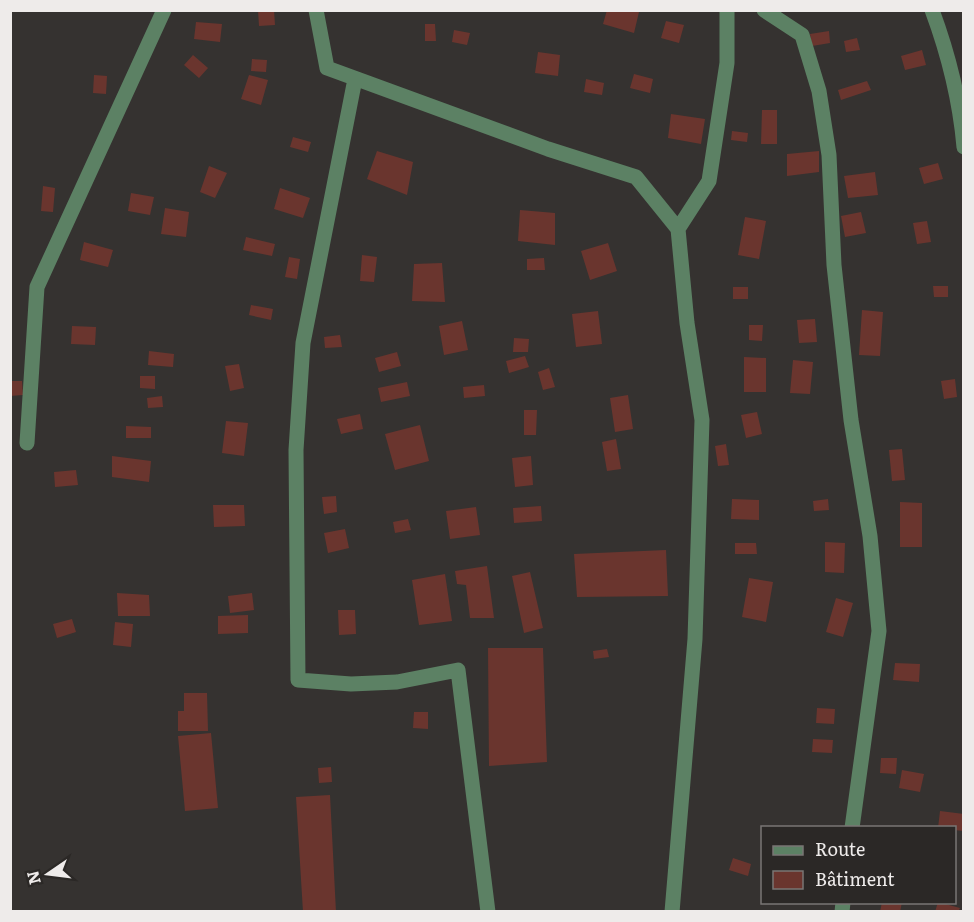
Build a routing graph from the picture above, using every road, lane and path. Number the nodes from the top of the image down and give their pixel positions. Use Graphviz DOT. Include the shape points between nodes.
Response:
graph roads {
  1 [pos="164,10"];
  2 [pos="316,10"];
  3 [pos="727,10"];
  4 [pos="764,10"];
  5 [pos="932,10"];
  6 [pos="355,79"];
  7 [pos="963,147"];
  8 [pos="678,229"];
  9 [pos="27,443"];
  10 [pos="852,826"];
  11 [pos="488,912"];
  12 [pos="672,912"];
  1 -- 9 [label="street" via="37,287"];
  2 -- 6 [label="street" via="327,68"];
  3 -- 8 [label="street" via="726,63 709,181"];
  4 -- 10 [label="street" via="802,35 819,91 829,155 834,265 879,631"];
  5 -- 7 [label="street"];
  6 -- 8 [label="street" via="636,177"];
  6 -- 11 [label="street" via="303,343 296,450 298,680 397,682 459,670"];
  8 -- 12 [label="street" via="702,420 695,639"];
}
